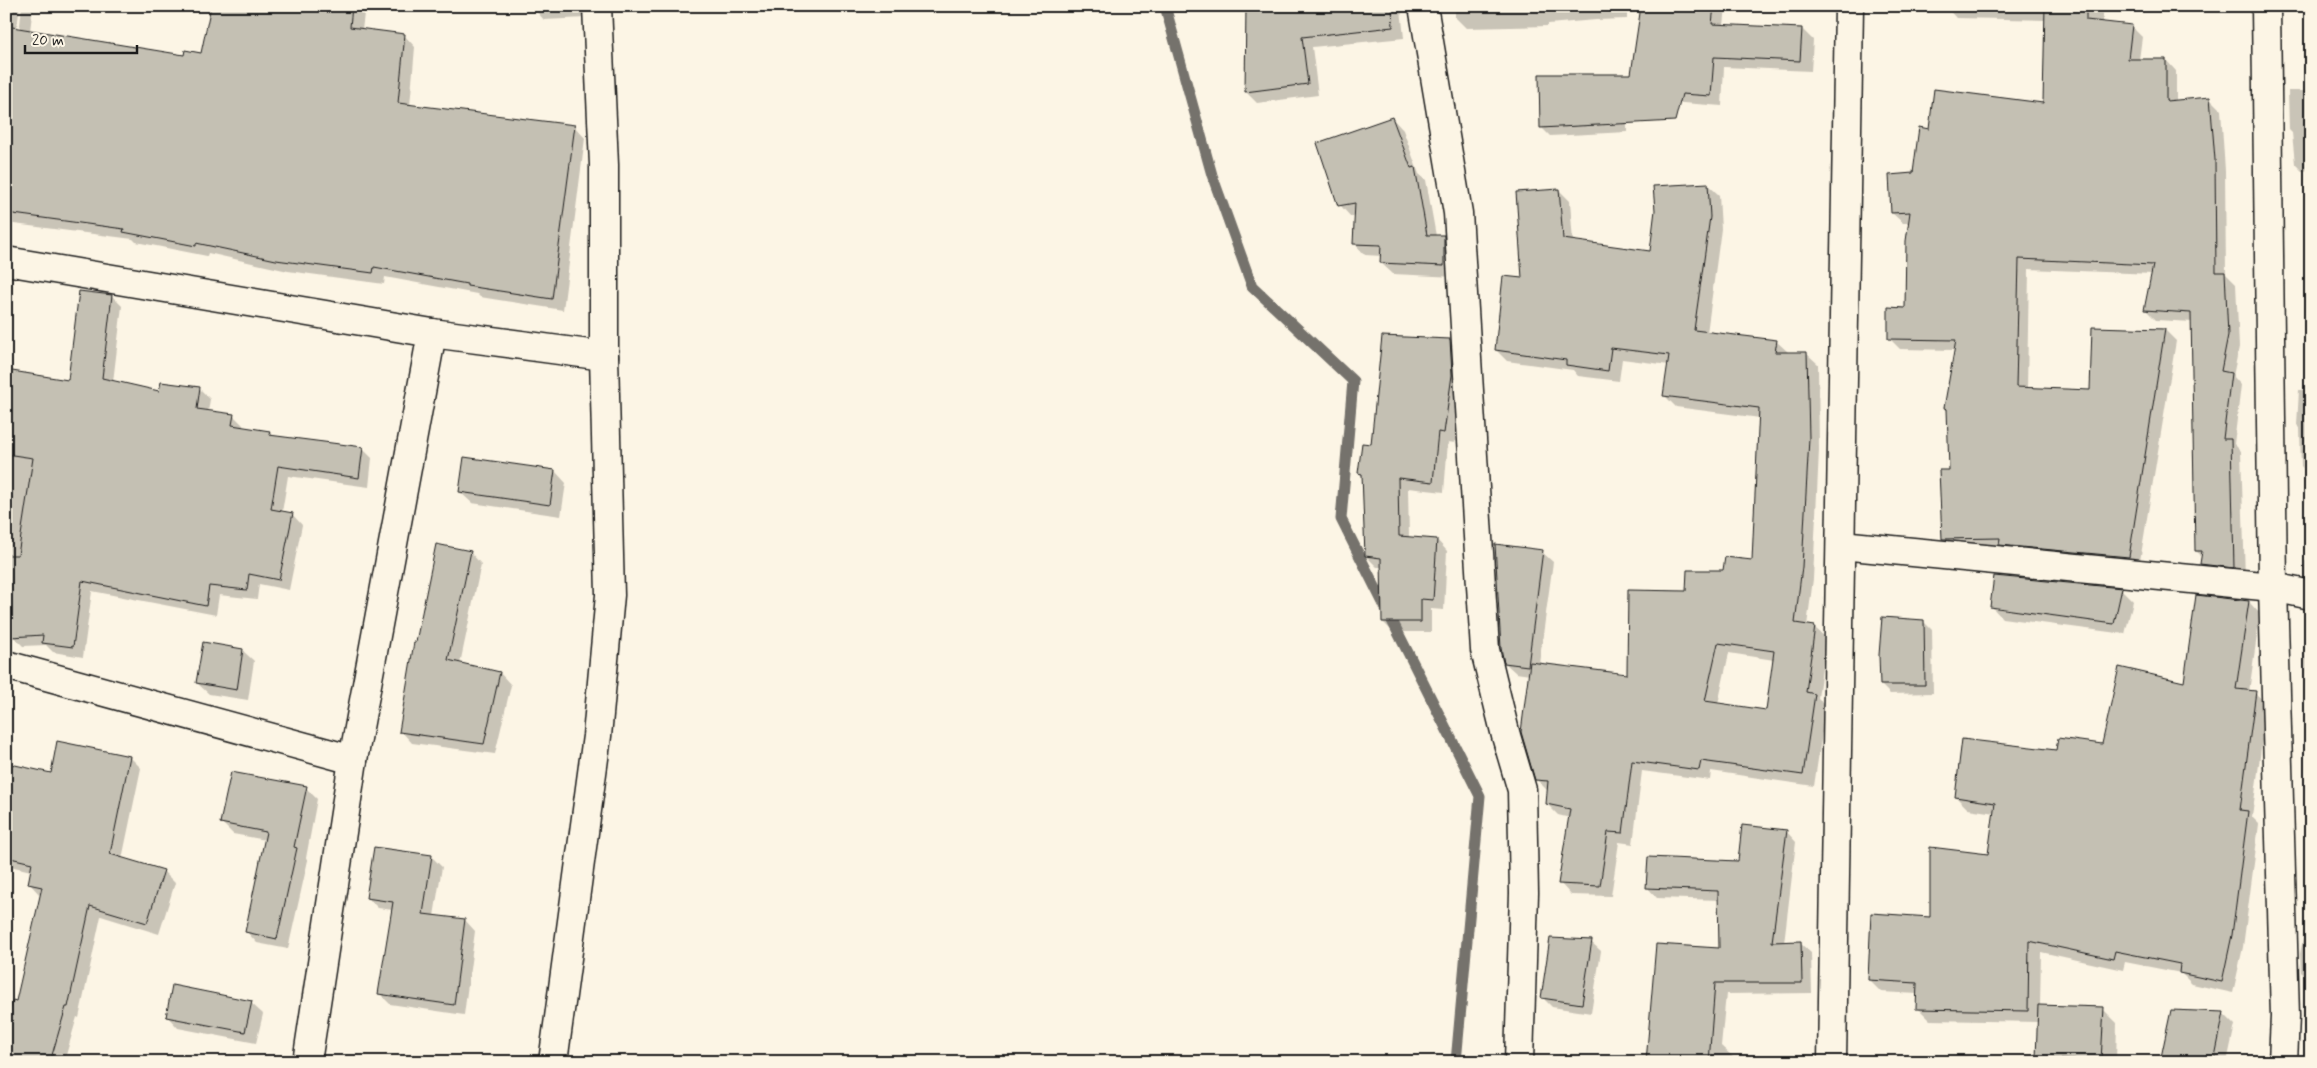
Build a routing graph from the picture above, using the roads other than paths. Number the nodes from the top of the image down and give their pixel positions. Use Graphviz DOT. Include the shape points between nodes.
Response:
graph roads {
  1 [pos="597,6"];
  2 [pos="1424,6"];
  3 [pos="1849,6"];
  4 [pos="2266,6"];
  5 [pos="6,262"];
  6 [pos="432,333"];
  7 [pos="604,356"];
  8 [pos="1840,545"];
  9 [pos="2273,586"];
  10 [pos="2311,595"];
  11 [pos="6,666"];
  12 [pos="353,760"];
  13 [pos="307,1062"];
  14 [pos="553,1062"];
  15 [pos="1519,1062"];
  16 [pos="1832,1062"];
  17 [pos="2283,1062"];
  1 -- 7 [label="street" via="604,164"];
  2 -- 15 [label="street" via="1458,213 1485,650 1522,790 1524,893"];
  3 -- 8 [label="street"];
  4 -- 9 [label="street"];
  5 -- 6 [label="street"];
  6 -- 7 [label="street"];
  6 -- 12 [label="street"];
  7 -- 14 [label="street" via="610,595 597,736"];
  8 -- 9 [label="street"];
  8 -- 16 [label="street"];
  9 -- 10 [label="street"];
  9 -- 17 [label="street" via="2285,1016"];
  11 -- 12 [label="street"];
  12 -- 13 [label="street"];
}
